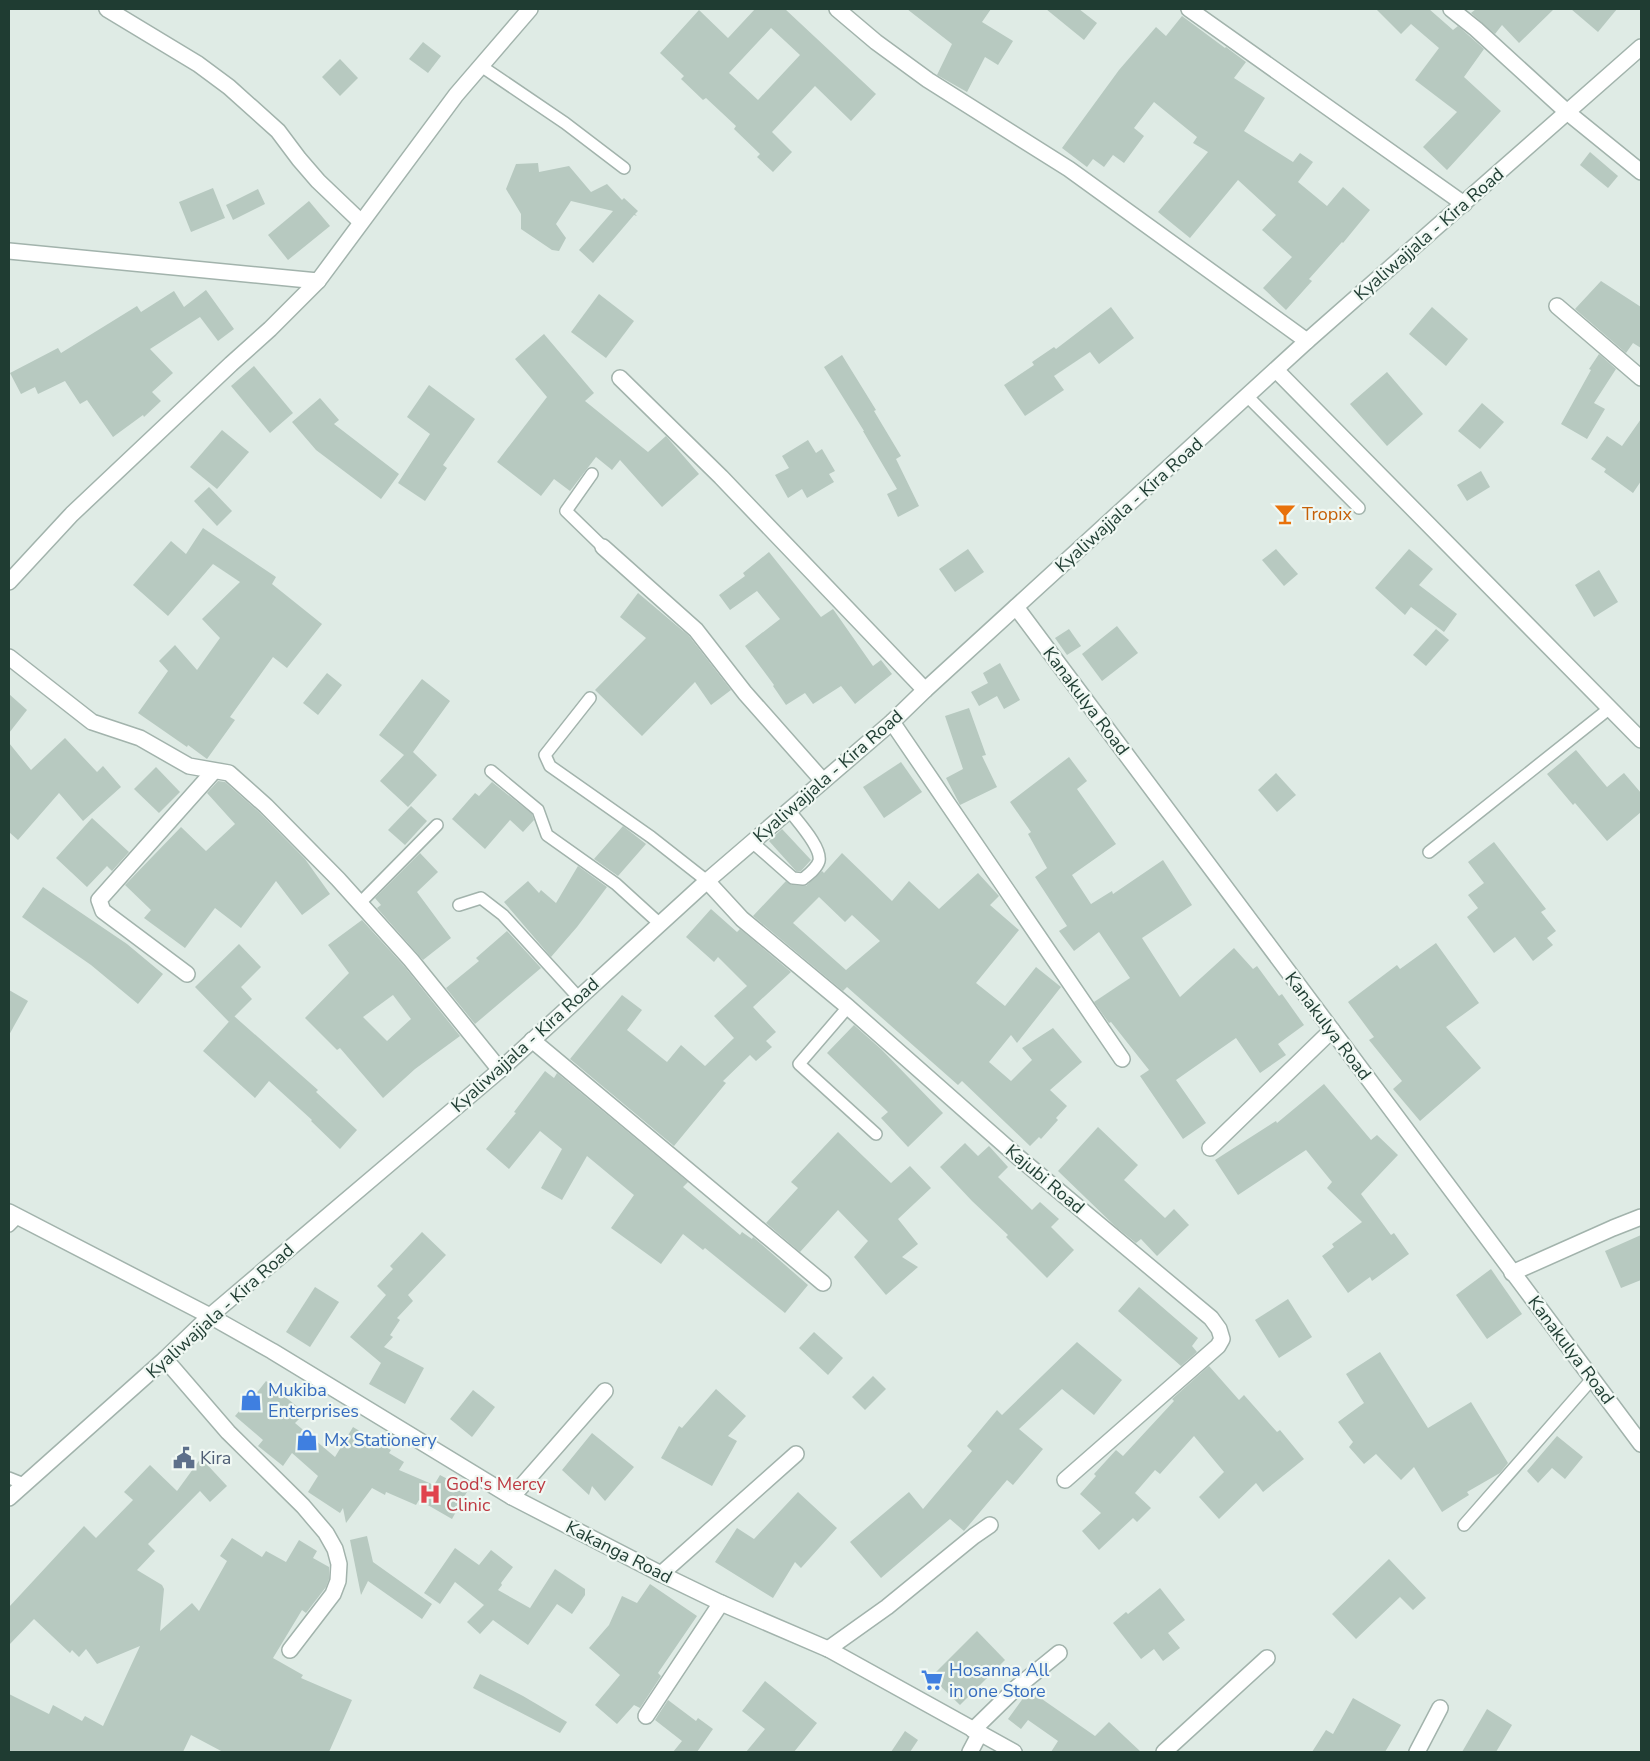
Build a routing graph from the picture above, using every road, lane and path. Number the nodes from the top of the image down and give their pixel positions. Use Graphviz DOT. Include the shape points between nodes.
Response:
graph roads {
  1 [pos="107,9"];
  2 [pos="530,9"];
  3 [pos="837,9"];
  4 [pos="1189,9"];
  5 [pos="1451,9"];
  6 [pos="1641,47"];
  7 [pos="481,66"];
  8 [pos="1567,112"];
  9 [pos="624,168"];
  10 [pos="1641,172"];
  11 [pos="1464,204"];
  12 [pos="361,222"];
  13 [pos="9,251"];
  14 [pos="318,282"];
  15 [pos="1557,306"];
  16 [pos="1307,342"];
  17 [pos="1276,370"];
  18 [pos="620,378"];
  19 [pos="1641,378"];
  20 [pos="1248,397"];
  21 [pos="592,474"];
  22 [pos="1359,508"];
  23 [pos="603,547"];
  24 [pos="10,579"];
  25 [pos="1016,607"];
  26 [pos="9,657"];
  27 [pos="925,690"];
  28 [pos="590,698"];
  29 [pos="1610,708"];
  30 [pos="892,722"];
  31 [pos="1641,740"];
  32 [pos="214,771"];
  33 [pos="490,771"];
  34 [pos="823,781"];
  35 [pos="789,810"];
  36 [pos="437,825"];
  37 [pos="752,842"];
  38 [pos="1429,852"];
  39 [pos="707,881"];
  40 [pos="360,903"];
  41 [pos="459,905"];
  42 [pos="660,924"];
  43 [pos="187,974"];
  44 [pos="579,998"];
  45 [pos="848,1007"];
  46 [pos="1332,1030"];
  47 [pos="532,1040"];
  48 [pos="1122,1058"];
  49 [pos="500,1070"];
  50 [pos="876,1134"];
  51 [pos="1210,1148"];
  52 [pos="1641,1217"];
  53 [pos="12,1219"];
  54 [pos="1512,1273"];
  55 [pos="823,1283"];
  56 [pos="210,1316"];
  57 [pos="165,1359"];
  58 [pos="1592,1379"];
  59 [pos="605,1391"];
  60 [pos="1641,1444"];
  61 [pos="796,1454"];
  62 [pos="9,1478"];
  63 [pos="1065,1480"];
  64 [pos="24,1484"];
  65 [pos="512,1497"];
  66 [pos="9,1498"];
  67 [pos="990,1525"];
  68 [pos="1464,1525"];
  69 [pos="660,1574"];
  70 [pos="722,1603"];
  71 [pos="828,1649"];
  72 [pos="290,1650"];
  73 [pos="1059,1653"];
  74 [pos="1267,1658"];
  75 [pos="1440,1708"];
  76 [pos="646,1716"];
  77 [pos="976,1731"];
  78 [pos="970,1752"];
  79 [pos="1014,1752"];
  80 [pos="1164,1752"];
  81 [pos="1417,1752"];
  1 -- 12 [label="street" via="198,64 229,87 278,132 318,181"];
  2 -- 7 [label="street"];
  3 -- 16 [label="street" via="928,80 1069,169"];
  4 -- 11 [label="street"];
  5 -- 8 [label="street"];
  6 -- 8 [label="street, Kyaliwajjala - Kira Road"];
  7 -- 9 [label="lane"];
  7 -- 12 [label="street"];
  8 -- 10 [label="street"];
  8 -- 11 [label="street, Kyaliwajjala - Kira Road"];
  11 -- 16 [label="street, Kyaliwajjala - Kira Road"];
  12 -- 14 [label="street"];
  13 -- 14 [label="street"];
  14 -- 24 [label="street" via="72,514"];
  15 -- 19 [label="street"];
  16 -- 17 [label="street, Kyaliwajjala - Kira Road"];
  17 -- 20 [label="street, Kyaliwajjala - Kira Road"];
  17 -- 29 [label="street"];
  18 -- 27 [label="street" via="721,477"];
  20 -- 22 [label="lane"];
  20 -- 25 [label="street, Kyaliwajjala - Kira Road"];
  21 -- 23 [label="lane" via="566,511"];
  23 -- 34 [label="street" via="696,630"];
  25 -- 27 [label="street, Kyaliwajjala - Kira Road"];
  25 -- 46 [label="street, Kanakulya Road"];
  26 -- 32 [label="street" via="92,722 140,738 189,766"];
  27 -- 30 [label="street, Kyaliwajjala - Kira Road"];
  28 -- 39 [label="lane" via="545,755 550,766"];
  29 -- 31 [label="street"];
  29 -- 38 [label="lane"];
  30 -- 34 [label="street, Kyaliwajjala - Kira Road"];
  30 -- 48 [label="street"];
  32 -- 40 [label="street" via="229,773 266,806"];
  32 -- 43 [label="street" via="99,900 103,911"];
  33 -- 42 [label="lane" via="538,810 547,835 616,884"];
  34 -- 35 [label="street, Kyaliwajjala - Kira Road"];
  35 -- 37 [label="street, Kyaliwajjala - Kira Road"];
  35 -- 37 [label="lane" via="817,849 819,860 803,879 794,878"];
  36 -- 40 [label="lane"];
  37 -- 39 [label="street, Kyaliwajjala - Kira Road"];
  39 -- 42 [label="street, Kyaliwajjala - Kira Road"];
  39 -- 45 [label="street, Kajubi Road" via="742,919"];
  40 -- 49 [label="street"];
  41 -- 44 [label="lane" via="481,898 503,915"];
  42 -- 44 [label="street, Kyaliwajjala - Kira Road"];
  44 -- 47 [label="street, Kyaliwajjala - Kira Road"];
  45 -- 50 [label="lane" via="799,1064"];
  45 -- 63 [label="street, Kajubi Road" via="1018,1157 1212,1318 1219,1329 1222,1339 1218,1346"];
  46 -- 51 [label="street"];
  46 -- 54 [label="street, Kanakulya Road"];
  47 -- 49 [label="street, Kyaliwajjala - Kira Road"];
  47 -- 55 [label="street"];
  49 -- 56 [label="street, Kyaliwajjala - Kira Road"];
  52 -- 54 [label="street"];
  53 -- 56 [label="street, Kakanga Road"];
  54 -- 58 [label="street, Kanakulya Road"];
  56 -- 57 [label="street, Kyaliwajjala - Kira Road"];
  56 -- 65 [label="street, Kakanga Road"];
  57 -- 64 [label="street, Kyaliwajjala - Kira Road"];
  57 -- 72 [label="street" via="228,1432 303,1506 335,1549 339,1564 333,1594"];
  58 -- 60 [label="street, Kanakulya Road"];
  58 -- 68 [label="lane"];
  59 -- 65 [label="street"];
  61 -- 69 [label="street"];
  62 -- 64 [label="lane"];
  64 -- 66 [label="street, Kyaliwajjala - Kira Road"];
  65 -- 69 [label="street, Kakanga Road"];
  67 -- 71 [label="street" via="887,1607"];
  69 -- 70 [label="street, Kakanga Road"];
  70 -- 71 [label="street, Kakanga Road"];
  70 -- 76 [label="street"];
  71 -- 77 [label="street, Kakanga Road"];
  73 -- 77 [label="street" via="1016,1688"];
  74 -- 80 [label="street"];
  75 -- 81 [label="street"];
  77 -- 78 [label="street"];
  77 -- 79 [label="street, Kakanga Road"];
}
